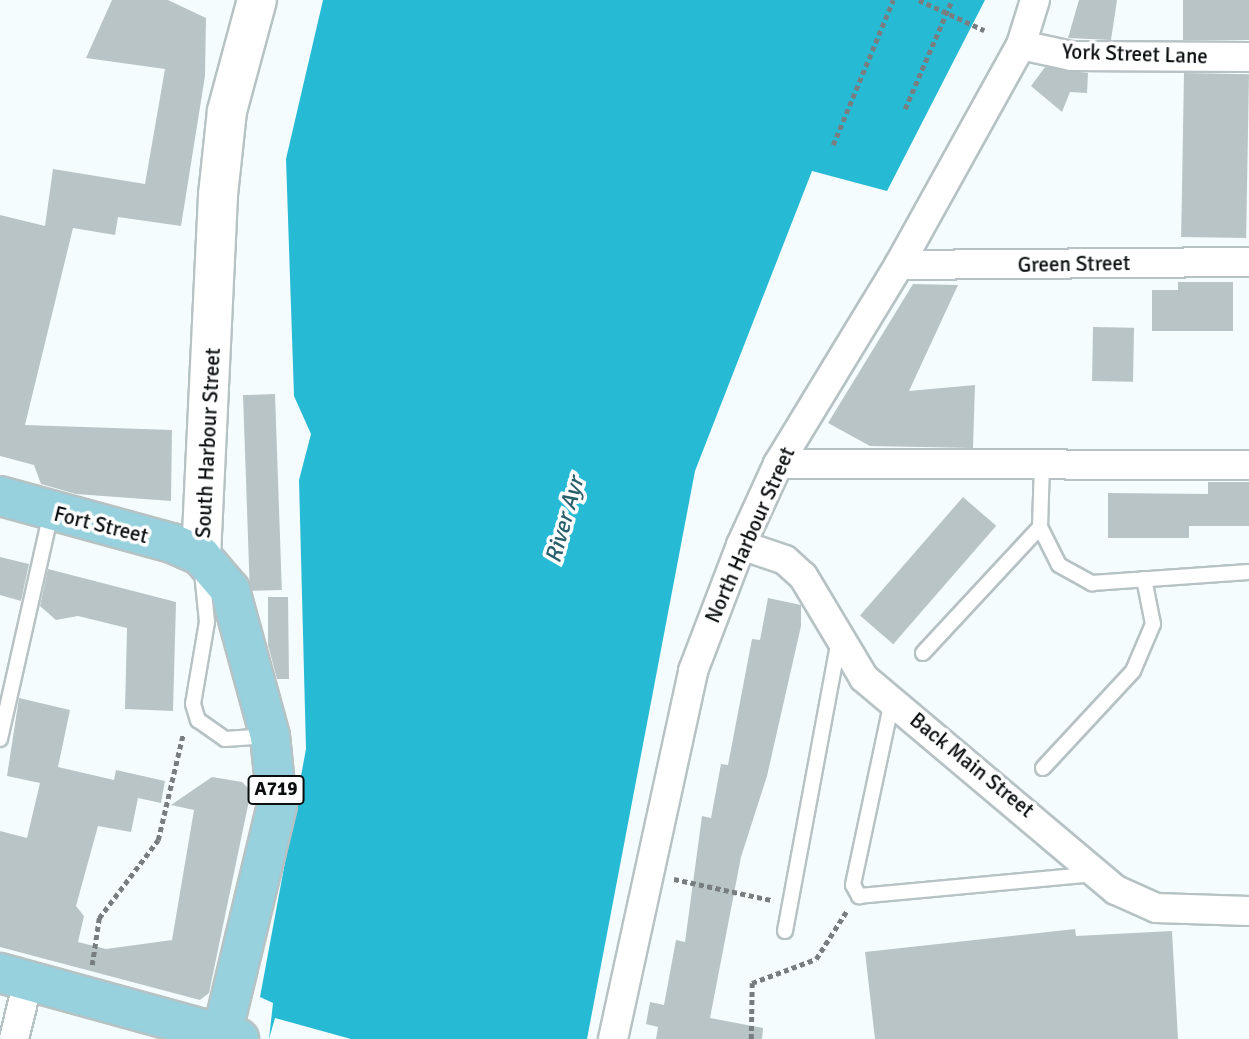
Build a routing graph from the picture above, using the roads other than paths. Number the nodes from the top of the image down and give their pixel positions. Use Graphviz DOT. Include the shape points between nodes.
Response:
graph roads {
  1 [pos="257,0"];
  2 [pos="1035,0"];
  3 [pos="1021,45"];
  4 [pos="1249,57"];
  5 [pos="1249,262"];
  6 [pos="899,265"];
  7 [pos="778,464"];
  8 [pos="1042,464"];
  9 [pos="1249,465"];
  10 [pos="0,496"];
  11 [pos="51,513"];
  12 [pos="1040,527"];
  13 [pos="741,545"];
  14 [pos="201,556"];
  15 [pos="1249,572"];
  16 [pos="1144,579"];
  17 [pos="838,644"];
  18 [pos="923,653"];
  19 [pos="892,701"];
  20 [pos="270,736"];
  21 [pos="0,739"];
  22 [pos="1044,768"];
  23 [pos="1101,873"];
  24 [pos="1249,911"];
  25 [pos="785,931"];
  26 [pos="14,977"];
  27 [pos="230,1037"];
  28 [pos="13,1039"];
  29 [pos="613,1039"];
  1 -- 14 [label="main road, South Harbour Street" via="227,111 218,195 208,504"];
  2 -- 3 [label="street, North Harbour Street"];
  3 -- 4 [label="street, York Street Lane" via="1072,56"];
  3 -- 6 [label="street, North Harbour Street"];
  5 -- 6 [label="street, Green Street"];
  6 -- 7 [label="street, North Harbour Street"];
  7 -- 8 [label="street"];
  7 -- 13 [label="street, North Harbour Street"];
  8 -- 9 [label="street"];
  8 -- 12 [label="lane"];
  10 -- 11 [label="main road, Fort Street"];
  11 -- 14 [label="main road, Fort Street"];
  11 -- 21 [label="lane"];
  12 -- 16 [label="lane" via="1059,565 1092,583"];
  12 -- 18 [label="lane"];
  13 -- 17 [label="street, Back Main Street" via="785,560 803,576"];
  13 -- 29 [label="street, North Harbour Street" via="693,671"];
  14 -- 20 [label="main road, South Harbour Street / A719" via="230,590 244,626"];
  14 -- 20 [label="lane" via="208,622 193,704 210,734"];
  15 -- 16 [label="lane"];
  16 -- 22 [label="lane" via="1153,625 1133,671"];
  17 -- 19 [label="street, Back Main Street"];
  17 -- 25 [label="lane"];
  19 -- 23 [label="street, Back Main Street"];
  19 -- 23 [label="lane" via="853,885 859,896"];
  20 -- 27 [label="main road, South Harbour Street / A719" via="278,805"];
  23 -- 24 [label="street, Back Main Street" via="1116,890 1156,908"];
  26 -- 27 [label="main road"];
  26 -- 27 [label="main road"];
  26 -- 28 [label="street"];
}
